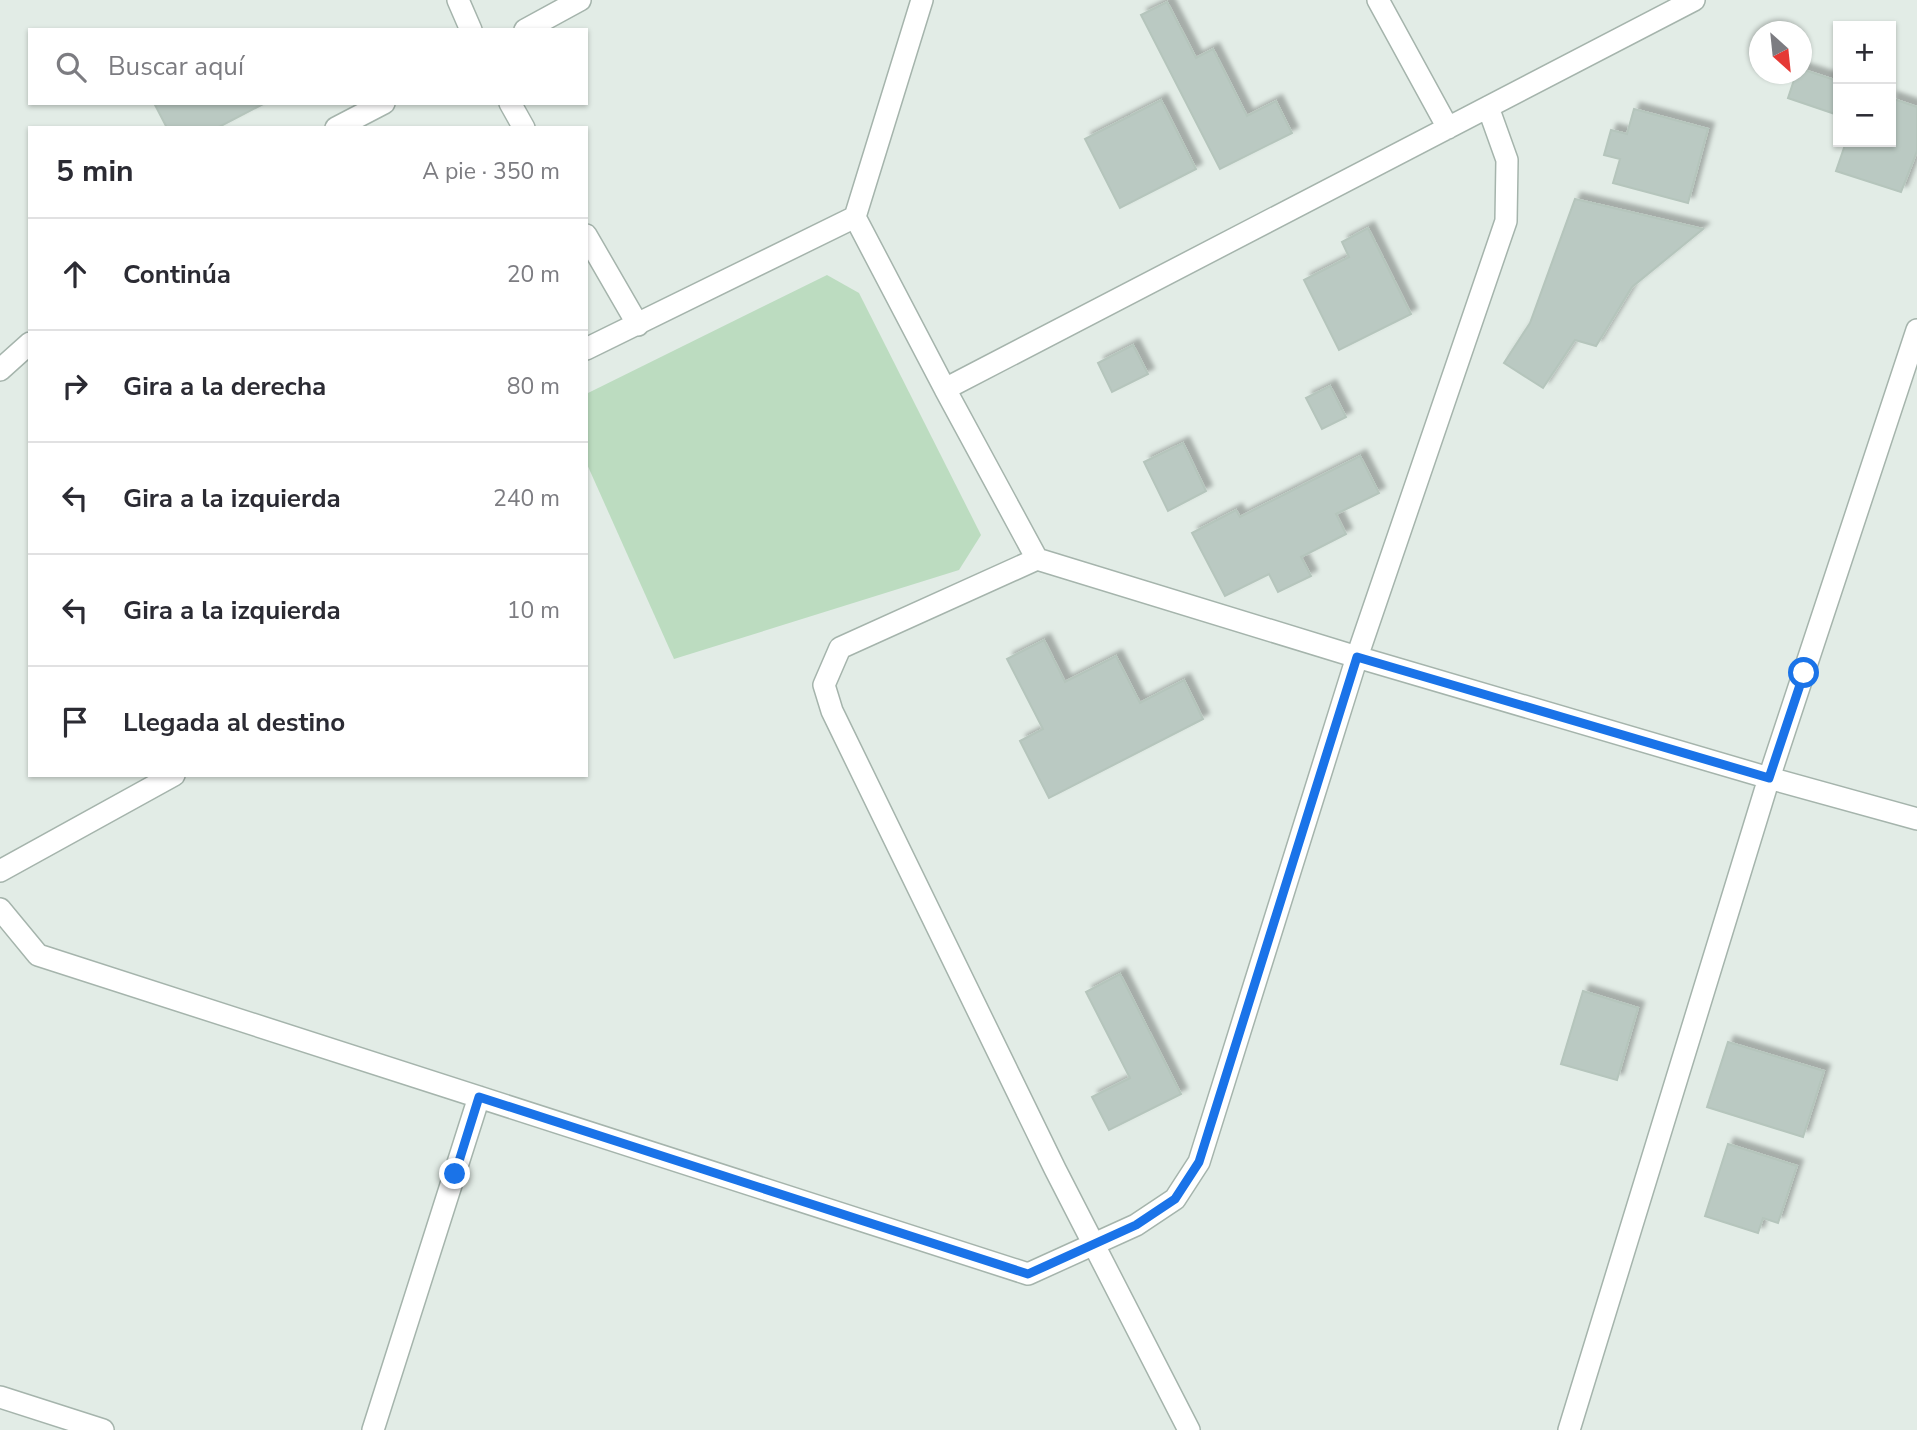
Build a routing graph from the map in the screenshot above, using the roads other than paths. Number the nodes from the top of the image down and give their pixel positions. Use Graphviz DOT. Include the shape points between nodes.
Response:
graph roads {
  1 [pos="458,0"];
  2 [pos="580,0"];
  3 [pos="922,0"];
  4 [pos="1378,0"];
  5 [pos="1694,0"];
  6 [pos="470,28"];
  7 [pos="530,28"];
  8 [pos="380,105"];
  9 [pos="511,105"];
  10 [pos="1488,107"];
  11 [pos="340,126"];
  12 [pos="523,126"];
  13 [pos="1448,128"];
  14 [pos="855,217"];
  15 [pos="588,238"];
  16 [pos="638,325"];
  17 [pos="1917,330"];
  18 [pos="28,345"];
  19 [pos="588,348"];
  20 [pos="0,370"];
  21 [pos="945,389"];
  22 [pos="1037,559"];
  23 [pos="1357,657"];
  24 [pos="170,777"];
  25 [pos="1769,778"];
  26 [pos="1917,819"];
  27 [pos="0,872"];
  28 [pos="0,909"];
  29 [pos="479,1097"];
  30 [pos="1093,1242"];
  31 [pos="0,1397"];
  32 [pos="103,1430"];
  33 [pos="373,1430"];
  34 [pos="1189,1430"];
  35 [pos="1569,1430"];
  1 -- 6 [label="street"];
  2 -- 7 [label="street"];
  3 -- 14 [label="street"];
  4 -- 13 [label="street"];
  5 -- 10 [label="street"];
  8 -- 11 [label="street"];
  9 -- 12 [label="street"];
  10 -- 13 [label="street"];
  10 -- 23 [label="street" via="1507,160 1506,221"];
  13 -- 21 [label="street"];
  14 -- 16 [label="street"];
  14 -- 21 [label="street"];
  15 -- 16 [label="street"];
  16 -- 19 [label="street"];
  17 -- 25 [label="street"];
  18 -- 20 [label="street"];
  21 -- 22 [label="street"];
  22 -- 23 [label="street"];
  22 -- 30 [label="street" via="840,648 824,685 832,711"];
  23 -- 25 [label="street"];
  23 -- 30 [label="street" via="1199,1162 1175,1199 1136,1225"];
  24 -- 27 [label="street"];
  25 -- 26 [label="street"];
  25 -- 35 [label="street"];
  28 -- 29 [label="street" via="38,955"];
  29 -- 30 [label="street" via="1028,1274"];
  29 -- 33 [label="street"];
  30 -- 34 [label="street"];
  31 -- 32 [label="street"];
}
